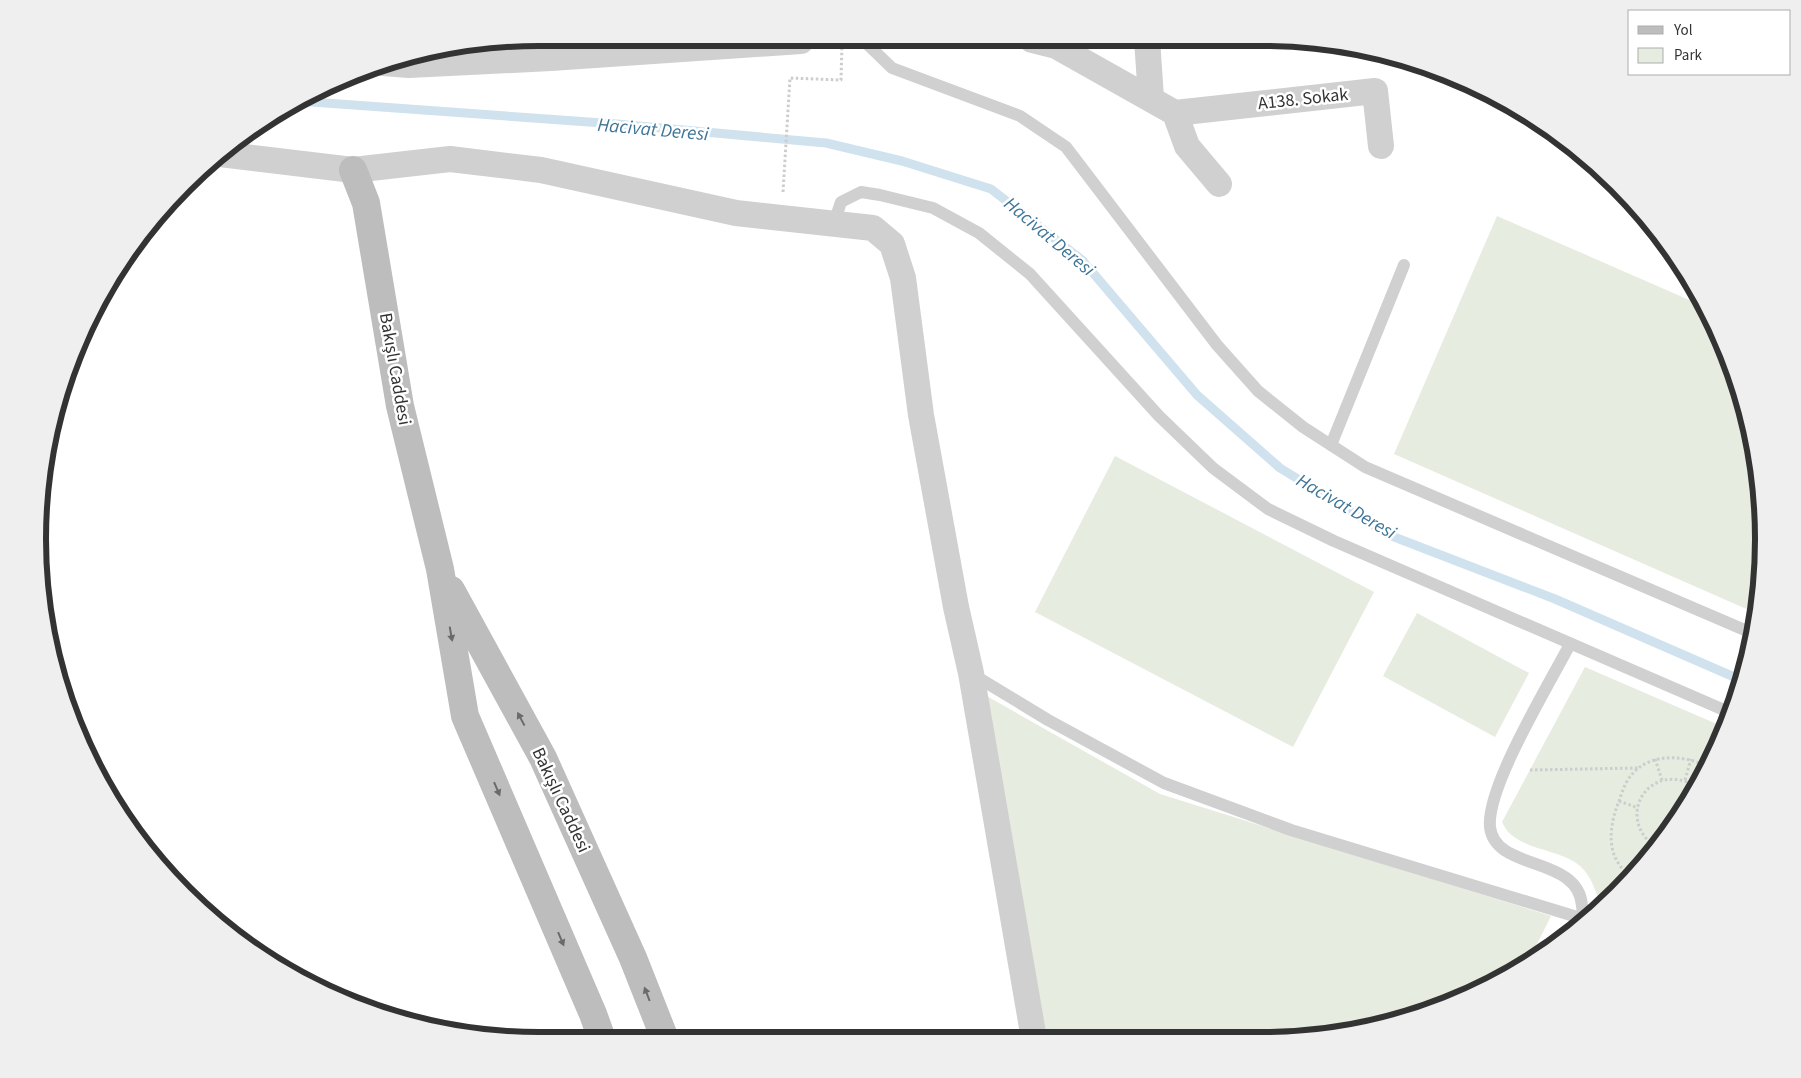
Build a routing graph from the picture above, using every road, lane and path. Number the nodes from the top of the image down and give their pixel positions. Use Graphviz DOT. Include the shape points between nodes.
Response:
graph roads {
  1 [pos="668,46"];
  2 [pos="842,46"];
  3 [pos="870,46"];
  4 [pos="1056,46"];
  5 [pos="1147,46"];
  6 [pos="644,47"];
  7 [pos="552,50"];
  8 [pos="426,60"];
  9 [pos="1151,98"];
  10 [pos="1175,113"];
  11 [pos="1381,146"];
  12 [pos="230,155"];
  13 [pos="353,170"];
  14 [pos="1219,184"];
  15 [pos="783,196"];
  16 [pos="834,223"];
  17 [pos="1404,265"];
  18 [pos="1331,445"];
  19 [pos="440,569"];
  20 [pos="1746,630"];
  21 [pos="1570,644"];
  22 [pos="971,673"];
  23 [pos="1724,710"];
  24 [pos="1691,758"];
  25 [pos="1655,759"];
  26 [pos="1701,763"];
  27 [pos="1638,768"];
  28 [pos="1530,770"];
  29 [pos="1662,780"];
  30 [pos="1685,780"];
  31 [pos="1690,783"];
  32 [pos="1619,801"];
  33 [pos="1638,808"];
  34 [pos="1650,842"];
  35 [pos="1626,871"];
  36 [pos="1583,912"];
  37 [pos="1576,918"];
  38 [pos="599,1032"];
  39 [pos="661,1032"];
  40 [pos="1033,1032"];
  1 -- 6 [label="street"];
  2 -- 15 [label="path" via="841,80 790,78"];
  3 -- 18 [label="lane" via="892,68 1020,116 1066,146 1218,345 1258,391"];
  4 -- 9 [label="street"];
  5 -- 9 [label="street"];
  6 -- 7 [label="street"];
  7 -- 8 [label="street"];
  9 -- 10 [label="street"];
  10 -- 11 [label="street, A138. Sokak" via="1375,91"];
  10 -- 14 [label="street" via="1187,146"];
  12 -- 13 [label="street"];
  13 -- 16 [label="street" via="460,160 542,170 736,213"];
  13 -- 19 [label="street, Bakışlı Caddesi" via="366,203 400,406"];
  16 -- 21 [label="lane" via="841,202 861,192 933,208 979,233 1030,274 1159,416 1213,468 1268,509"];
  16 -- 22 [label="street" via="873,228 892,244 903,278 921,416"];
  17 -- 18 [label="lane"];
  18 -- 20 [label="lane" via="1365,467"];
  19 -- 38 [label="street, Bakışlı Caddesi, one-way" via="465,716"];
  39 -- 19 [label="street, Bakışlı Caddesi, one-way" via="633,958 542,758"];
  21 -- 23 [label="lane"];
  21 -- 36 [label="lane" via="1501,778 1490,809 1490,830 1501,848 1563,874 1582,895"];
  22 -- 37 [label="lane" via="1048,720 1164,783 1291,830"];
  22 -- 40 [label="street"];
  24 -- 25 [label="path"];
  24 -- 26 [label="path"];
  24 -- 30 [label="path"];
  25 -- 27 [label="path"];
  25 -- 29 [label="path"];
  27 -- 28 [label="path"];
  27 -- 32 [label="path" via="1626,782"];
  29 -- 30 [label="path"];
  29 -- 33 [label="path" via="1644,792"];
  30 -- 31 [label="path"];
  32 -- 33 [label="path"];
  32 -- 35 [label="path" via="1612,819 1610,838 1615,857"];
  33 -- 34 [label="path" via="1639,827"];
}
